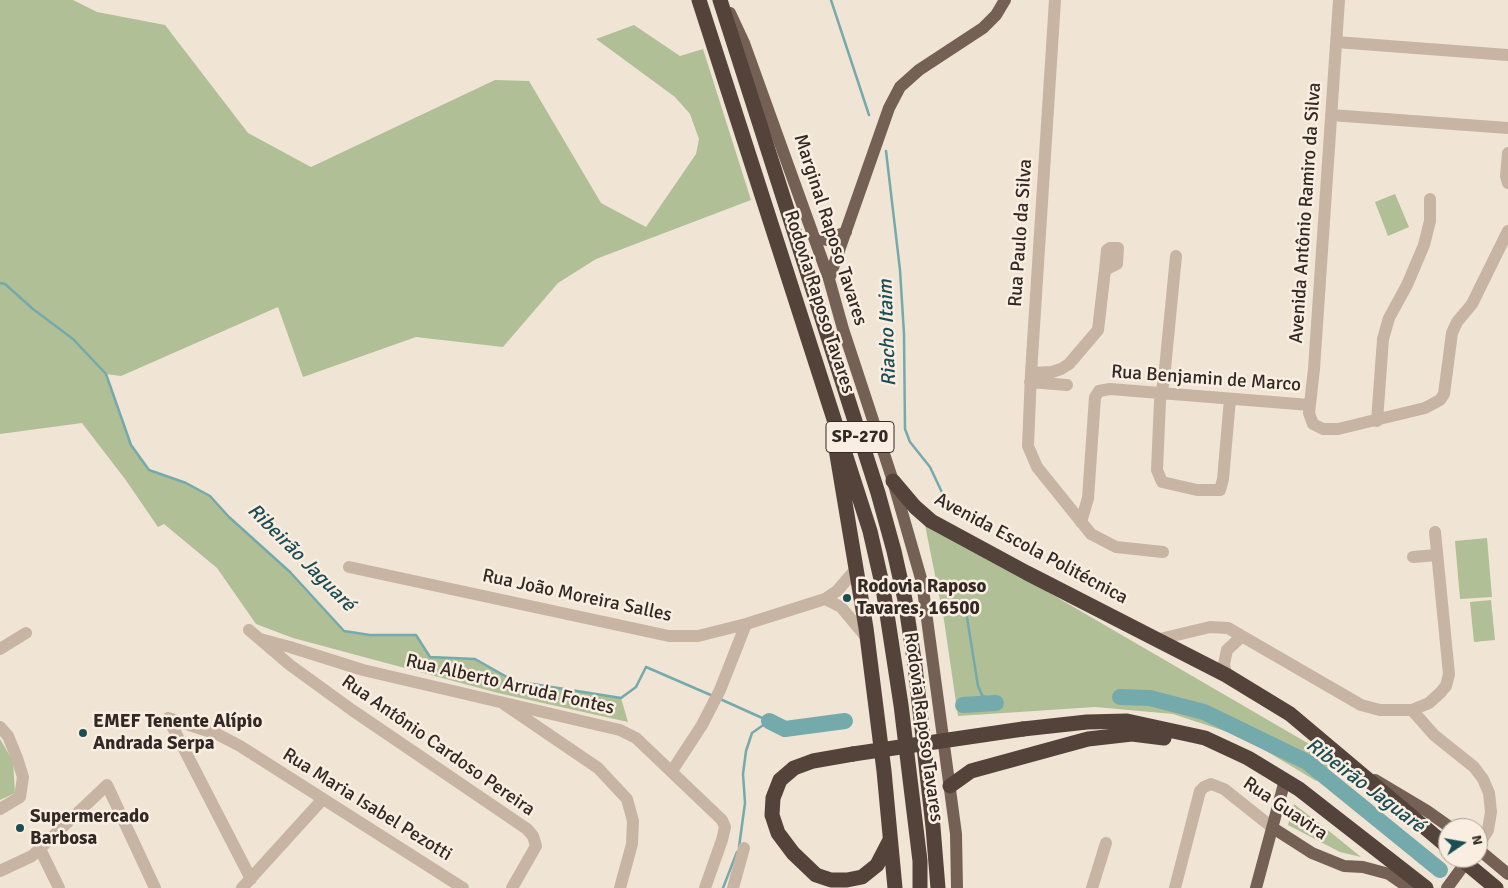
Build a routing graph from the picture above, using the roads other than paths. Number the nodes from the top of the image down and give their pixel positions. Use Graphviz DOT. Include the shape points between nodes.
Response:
graph roads {
  1 [pos="699,0"];
  2 [pos="722,0"];
  3 [pos="1004,0"];
  4 [pos="1055,0"];
  5 [pos="1339,0"];
  6 [pos="1336,42"];
  7 [pos="1508,56"];
  8 [pos="1331,115"];
  9 [pos="1508,128"];
  10 [pos="1508,153"];
  11 [pos="1508,183"];
  12 [pos="1430,199"];
  13 [pos="1508,231"];
  14 [pos="846,232"];
  15 [pos="814,237"];
  16 [pos="1176,256"];
  17 [pos="1105,270"];
  18 [pos="829,279"];
  19 [pos="821,371"];
  20 [pos="1031,377"];
  21 [pos="1067,385"];
  22 [pos="1162,394"];
  23 [pos="1230,399"];
  24 [pos="1310,405"];
  25 [pos="1377,421"];
  26 [pos="893,481"];
  27 [pos="1081,522"];
  28 [pos="1435,532"];
  29 [pos="1163,552"];
  30 [pos="1437,555"];
  31 [pos="1413,557"];
  32 [pos="349,567"];
  33 [pos="856,569"];
  34 [pos="825,599"];
  35 [pos="746,624"];
  36 [pos="249,630"];
  37 [pos="26,633"];
  38 [pos="1242,636"];
  39 [pos="866,637"];
  40 [pos="260,639"];
  41 [pos="1160,640"];
  42 [pos="0,650"];
  43 [pos="1226,675"];
  44 [pos="498,701"];
  45 [pos="1412,710"];
  46 [pos="0,727"];
  47 [pos="1205,738"];
  48 [pos="1354,766"];
  49 [pos="672,771"];
  50 [pos="1285,780"];
  51 [pos="950,786"];
  52 [pos="322,800"];
  53 [pos="0,809"];
  54 [pos="1438,818"];
  55 [pos="1273,828"];
  56 [pos="1488,830"];
  57 [pos="891,838"];
  58 [pos="1438,838"];
  59 [pos="1106,843"];
  60 [pos="744,848"];
  61 [pos="40,849"];
  62 [pos="1488,856"];
  63 [pos="1488,862"];
  64 [pos="1495,863"];
  65 [pos="1459,868"];
  66 [pos="1471,868"];
  67 [pos="0,871"];
  68 [pos="1508,874"];
  69 [pos="247,883"];
  70 [pos="59,888"];
  71 [pos="155,888"];
  72 [pos="463,888"];
  73 [pos="512,888"];
  74 [pos="620,888"];
  75 [pos="704,888"];
  76 [pos="733,888"];
  77 [pos="895,888"];
  78 [pos="920,888"];
  79 [pos="938,888"];
  80 [pos="957,888"];
  81 [pos="1092,888"];
  82 [pos="1175,888"];
  83 [pos="1256,888"];
  84 [pos="1409,888"];
  85 [pos="1426,888"];
  86 [pos="1447,888"];
  87 [pos="1496,888"];
  1 -- 19 [label="highway, Rodovia Raposo Tavares / SP-270"];
  2 -- 15 [label="main road, Marginal Raposo Tavares" via="744,43"];
  2 -- 79 [label="highway, Rodovia Raposo Tavares / SP-270" via="894,551 915,666"];
  3 -- 14 [label="main road" via="996,15 983,28 919,70 900,87 889,108"];
  4 -- 20 [label="street, Rua Paulo da Silva"];
  5 -- 6 [label="street, Avenida Antônio Ramiro da Silva"];
  6 -- 7 [label="street"];
  6 -- 8 [label="street, Avenida Antônio Ramiro da Silva"];
  8 -- 9 [label="street"];
  8 -- 24 [label="street, Avenida Antônio Ramiro da Silva"];
  10 -- 11 [label="street"];
  12 -- 25 [label="street" via="1430,221 1424,245 1389,318 1383,339"];
  13 -- 25 [label="street" via="1472,304 1452,333 1444,394 1434,405"];
  14 -- 15 [label="main road" via="827,240"];
  14 -- 18 [label="main road"];
  15 -- 18 [label="main road, Marginal Raposo Tavares"];
  16 -- 22 [label="street"];
  17 -- 20 [label="street" via="1098,330 1069,364"];
  18 -- 26 [label="main road, Marginal Raposo Tavares"];
  19 -- 33 [label="highway"];
  19 -- 78 [label="highway, Rodovia Raposo Tavares / SP-270" via="870,531 883,588 901,705 920,860"];
  20 -- 21 [label="street"];
  20 -- 27 [label="street, Rua Paulo da Silva" via="1028,440 1037,467"];
  22 -- 23 [label="street, Rua Benjamin de Marco"];
  22 -- 23 [label="street" via="1158,476 1166,484 1197,490 1217,491 1222,486"];
  22 -- 27 [label="street, Rua Benjamin de Marco" via="1110,389 1099,391 1095,397 1088,498"];
  23 -- 24 [label="street, Rua Benjamin de Marco"];
  24 -- 25 [label="street, Avenida Antônio Ramiro da Silva" via="1311,419 1316,426 1330,430"];
  26 -- 41 [label="highway, Avenida Escola Politécnica" via="915,508 931,521"];
  26 -- 51 [label="main road, Marginal Raposo Tavares" via="922,582"];
  27 -- 29 [label="street" via="1106,544"];
  28 -- 30 [label="street"];
  30 -- 31 [label="street"];
  30 -- 45 [label="street" via="1449,674 1446,686 1430,703"];
  32 -- 35 [label="street, Rua João Moreira Salles" via="669,636 698,636"];
  33 -- 34 [label="street, Rua João Moreira Salles" via="837,591"];
  33 -- 39 [label="highway"];
  34 -- 35 [label="street, Rua João Moreira Salles"];
  34 -- 39 [label="street" via="842,607"];
  35 -- 49 [label="street" via="720,690"];
  36 -- 40 [label="street"];
  37 -- 42 [label="street"];
  38 -- 41 [label="street" via="1228,628 1210,627"];
  38 -- 43 [label="street" via="1227,650"];
  38 -- 45 [label="street" via="1361,705 1380,710"];
  39 -- 57 [label="highway"];
  40 -- 44 [label="street, Rua Alberto Arruda Fontes" via="362,670"];
  40 -- 73 [label="street, Rua Antônio Cardoso Pereira" via="359,715 527,829 536,846"];
  41 -- 43 [label="highway, Avenida Escola Politécnica"];
  43 -- 48 [label="highway, Avenida Escola Politécnica" via="1290,714"];
  44 -- 49 [label="street, Rua Alberto Arruda Fontes" via="620,730 636,738"];
  44 -- 74 [label="street" via="598,768 627,799 633,821 632,844"];
  45 -- 56 [label="street" via="1434,735 1474,767 1483,779 1489,793 1491,812"];
  46 -- 53 [label="street" via="14,750 23,777 20,796"];
  47 -- 50 [label="highway"];
  47 -- 51 [label="highway" via="1179,740 1132,734 1088,739 972,771"];
  47 -- 57 [label="highway, bridge" via="1127,721 1087,722 813,761 794,768 780,780 773,798 772,815 778,833 816,875 831,880 862,876 877,865"];
  48 -- 54 [label="main road, Avenida Escola Politécnica"];
  48 -- 58 [label="highway, Avenida Escola Politécnica"];
  49 -- 75 [label="street, Rua Alberto Arruda Fontes" via="722,820 725,828"];
  50 -- 55 [label="main road"];
  50 -- 85 [label="highway"];
  51 -- 80 [label="main road, Marginal Raposo Tavares" via="956,834"];
  52 -- 69 [label="street"];
  52 -- 69 [label="street, Rua Maria Isabel Pezotti" via="217,734 168,718"];
  52 -- 72 [label="street, Rua Maria Isabel Pezotti"];
  55 -- 82 [label="street, Rua Guavira" via="1224,789 1211,784 1200,791"];
  55 -- 83 [label="main road"];
  55 -- 84 [label="main road, Rua Guavira" via="1312,853 1344,866 1364,867 1389,874"];
  57 -- 77 [label="highway"];
  59 -- 81 [label="street"];
  60 -- 76 [label="street"];
  61 -- 67 [label="street"];
  61 -- 70 [label="street"];
  61 -- 71 [label="street" via="107,786"];
  62 -- 64 [label="main road"];
  63 -- 64 [label="main road"];
  64 -- 68 [label="main road"];
  65 -- 86 [label="main road"];
  66 -- 87 [label="highway"];
}
